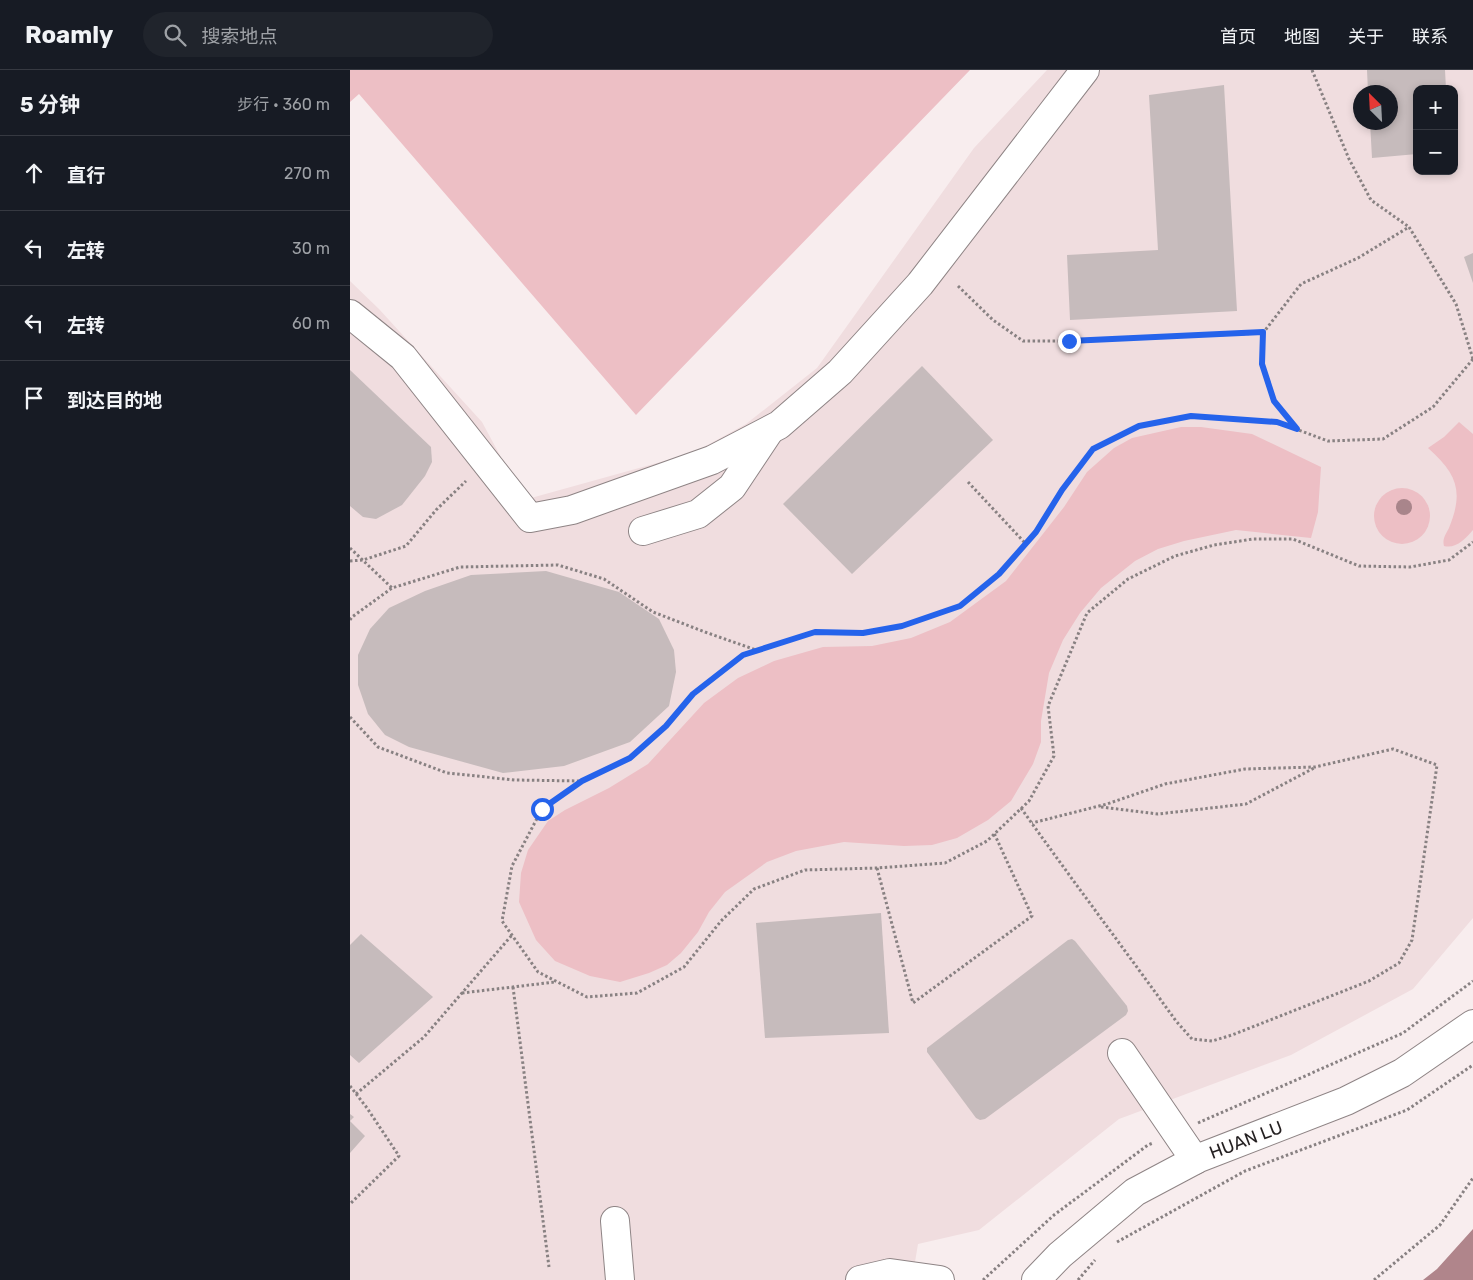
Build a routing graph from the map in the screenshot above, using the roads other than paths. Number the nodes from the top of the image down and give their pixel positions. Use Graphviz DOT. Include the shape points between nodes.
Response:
graph roads {
  1 [pos="1085,70"];
  2 [pos="350,314"];
  3 [pos="769,430"];
  4 [pos="643,532"];
  5 [pos="1473,1024"];
  6 [pos="1122,1053"];
  7 [pos="1195,1160"];
  8 [pos="615,1221"];
  9 [pos="620,1280"];
  10 [pos="860,1280"];
  11 [pos="940,1280"];
  12 [pos="1036,1280"];
  1 -- 3 [label="street" via="920,284 840,372"];
  2 -- 3 [label="street" via="403,357 530,518 572,510 712,460"];
  3 -- 4 [label="street" via="732,487 698,514"];
  5 -- 7 [label="street, HUAN LU" via="1402,1073 1346,1101"];
  6 -- 7 [label="street"];
  7 -- 12 [label="street, HUAN LU" via="1136,1192 1060,1255"];
  8 -- 9 [label="street"];
  10 -- 11 [label="street" via="890,1273"];
}
